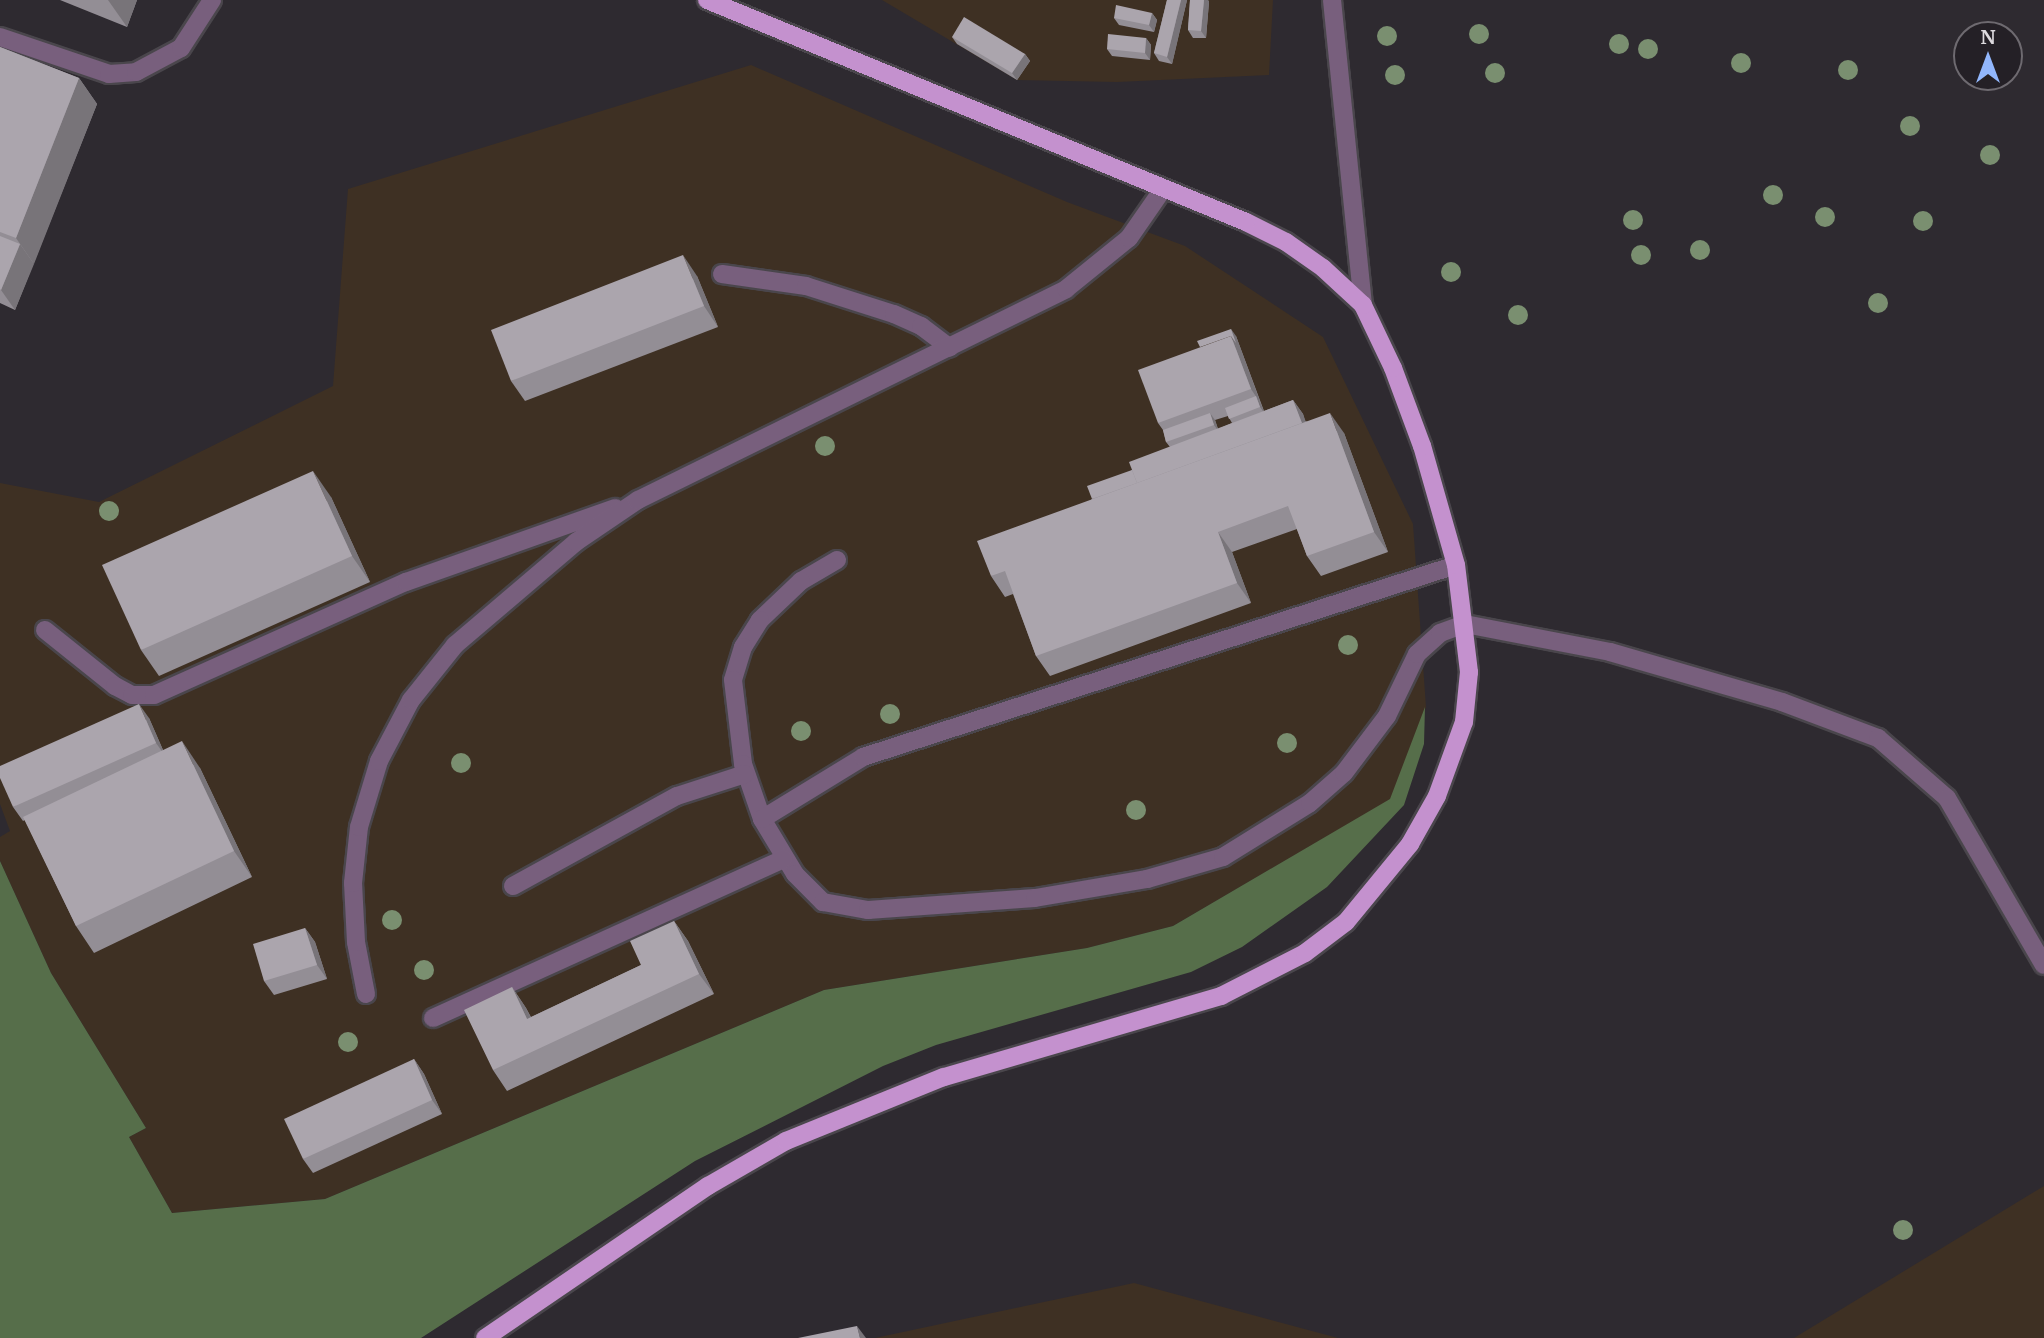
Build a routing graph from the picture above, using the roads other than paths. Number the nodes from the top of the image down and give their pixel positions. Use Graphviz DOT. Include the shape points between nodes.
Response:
graph roads {
  1 [pos="212,0"];
  2 [pos="707,0"];
  3 [pos="1332,0"];
  4 [pos="0,37"];
  5 [pos="1163,189"];
  6 [pos="722,274"];
  7 [pos="1363,305"];
  8 [pos="950,348"];
  9 [pos="638,499"];
  10 [pos="837,560"];
  11 [pos="1457,565"];
  12 [pos="1465,624"];
  13 [pos="45,630"];
  14 [pos="745,774"];
  15 [pos="762,819"];
  16 [pos="785,859"];
  17 [pos="513,886"];
  18 [pos="2044,965"];
  19 [pos="366,993"];
  20 [pos="433,1018"];
  21 [pos="485,1338"];
  1 -- 4 [label="street" via="181,48 136,72 109,74"];
  2 -- 5 [label="main road"];
  3 -- 7 [label="street"];
  5 -- 7 [label="main road" via="1286,242"];
  5 -- 8 [label="street" via="1129,238 1096,268 1066,289"];
  6 -- 8 [label="street" via="806,286 894,314 921,326"];
  7 -- 11 [label="main road" via="1422,446"];
  8 -- 9 [label="street"];
  9 -- 13 [label="street" via="406,582 154,695 132,695 115,686"];
  9 -- 19 [label="street" via="519,587 455,645 411,700 379,761 359,827 353,883 356,942"];
  10 -- 14 [label="street" via="780,598 743,647 733,680"];
  11 -- 12 [label="main road"];
  11 -- 15 [label="street" via="863,757"];
  12 -- 16 [label="street" via="1440,633 1417,654 1387,716 1345,773 1254,841 1186,869 1035,898 868,910 823,902 808,891"];
  12 -- 18 [label="street" via="1610,652 1804,709 1878,738 1947,798"];
  12 -- 21 [label="main road" via="1469,672 1464,722 1437,796 1382,881 1346,922 1305,953 1221,996 932,1081 786,1141 708,1185"];
  14 -- 15 [label="street"];
  14 -- 17 [label="street" via="677,796"];
  15 -- 16 [label="street"];
  16 -- 20 [label="street"];
}
